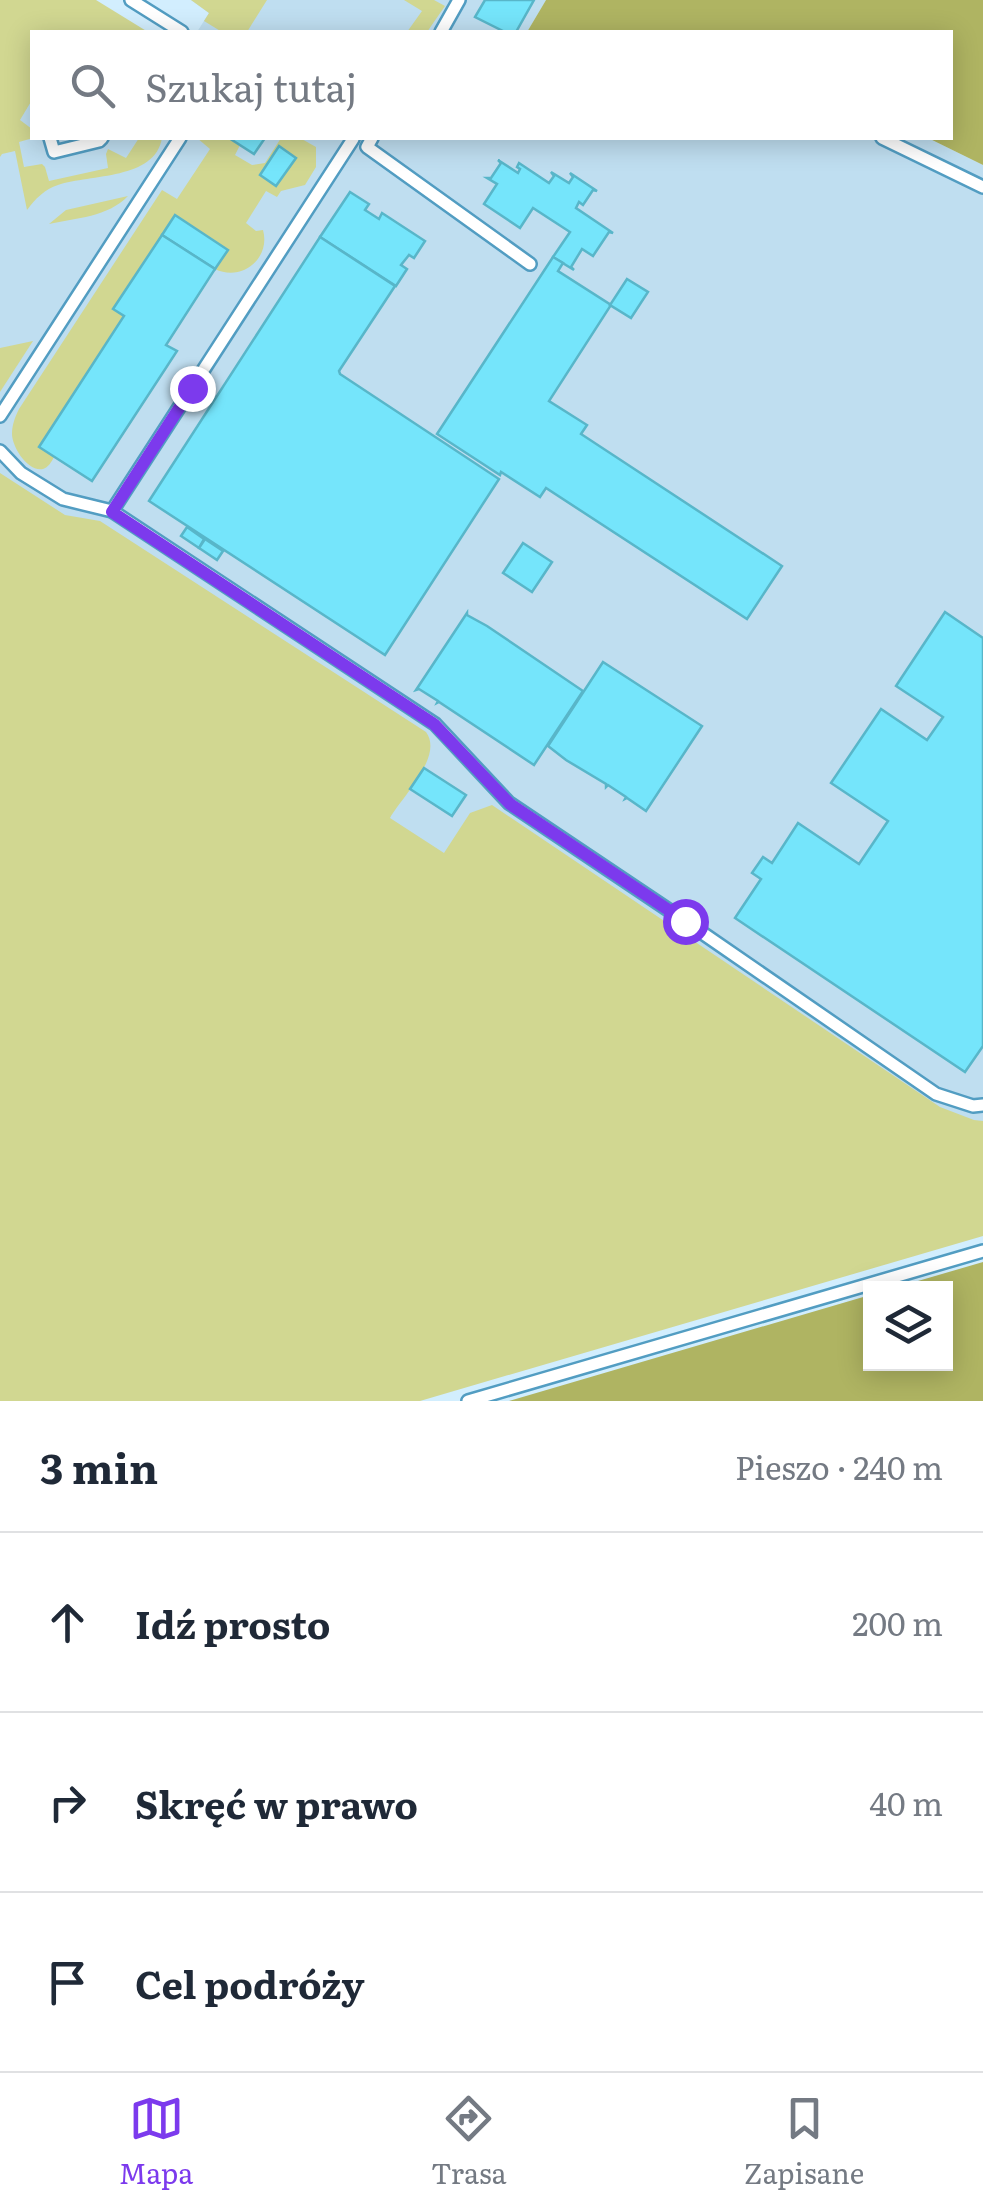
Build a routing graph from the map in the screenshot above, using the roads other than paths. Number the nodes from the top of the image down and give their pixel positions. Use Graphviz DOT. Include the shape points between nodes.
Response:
graph roads {
  1 [pos="132,0"];
  2 [pos="459,0"];
  3 [pos="179,30"];
  4 [pos="442,30"];
  5 [pos="51,140"];
  6 [pos="101,140"];
  7 [pos="179,140"];
  8 [pos="351,140"];
  9 [pos="886,140"];
  10 [pos="369,142"];
  11 [pos="983,187"];
  12 [pos="530,264"];
  13 [pos="0,416"];
  14 [pos="0,451"];
  15 [pos="112,512"];
  16 [pos="983,1105"];
  17 [pos="983,1251"];
  18 [pos="468,1401"];
  1 -- 3 [label="lane"];
  2 -- 4 [label="lane"];
  5 -- 6 [label="lane" via="54,152"];
  7 -- 13 [label="lane"];
  8 -- 15 [label="lane"];
  9 -- 11 [label="lane"];
  10 -- 12 [label="lane"];
  14 -- 15 [label="lane" via="63,499"];
  15 -- 16 [label="lane" via="434,724 510,804 936,1094"];
  17 -- 18 [label="lane"];
}
